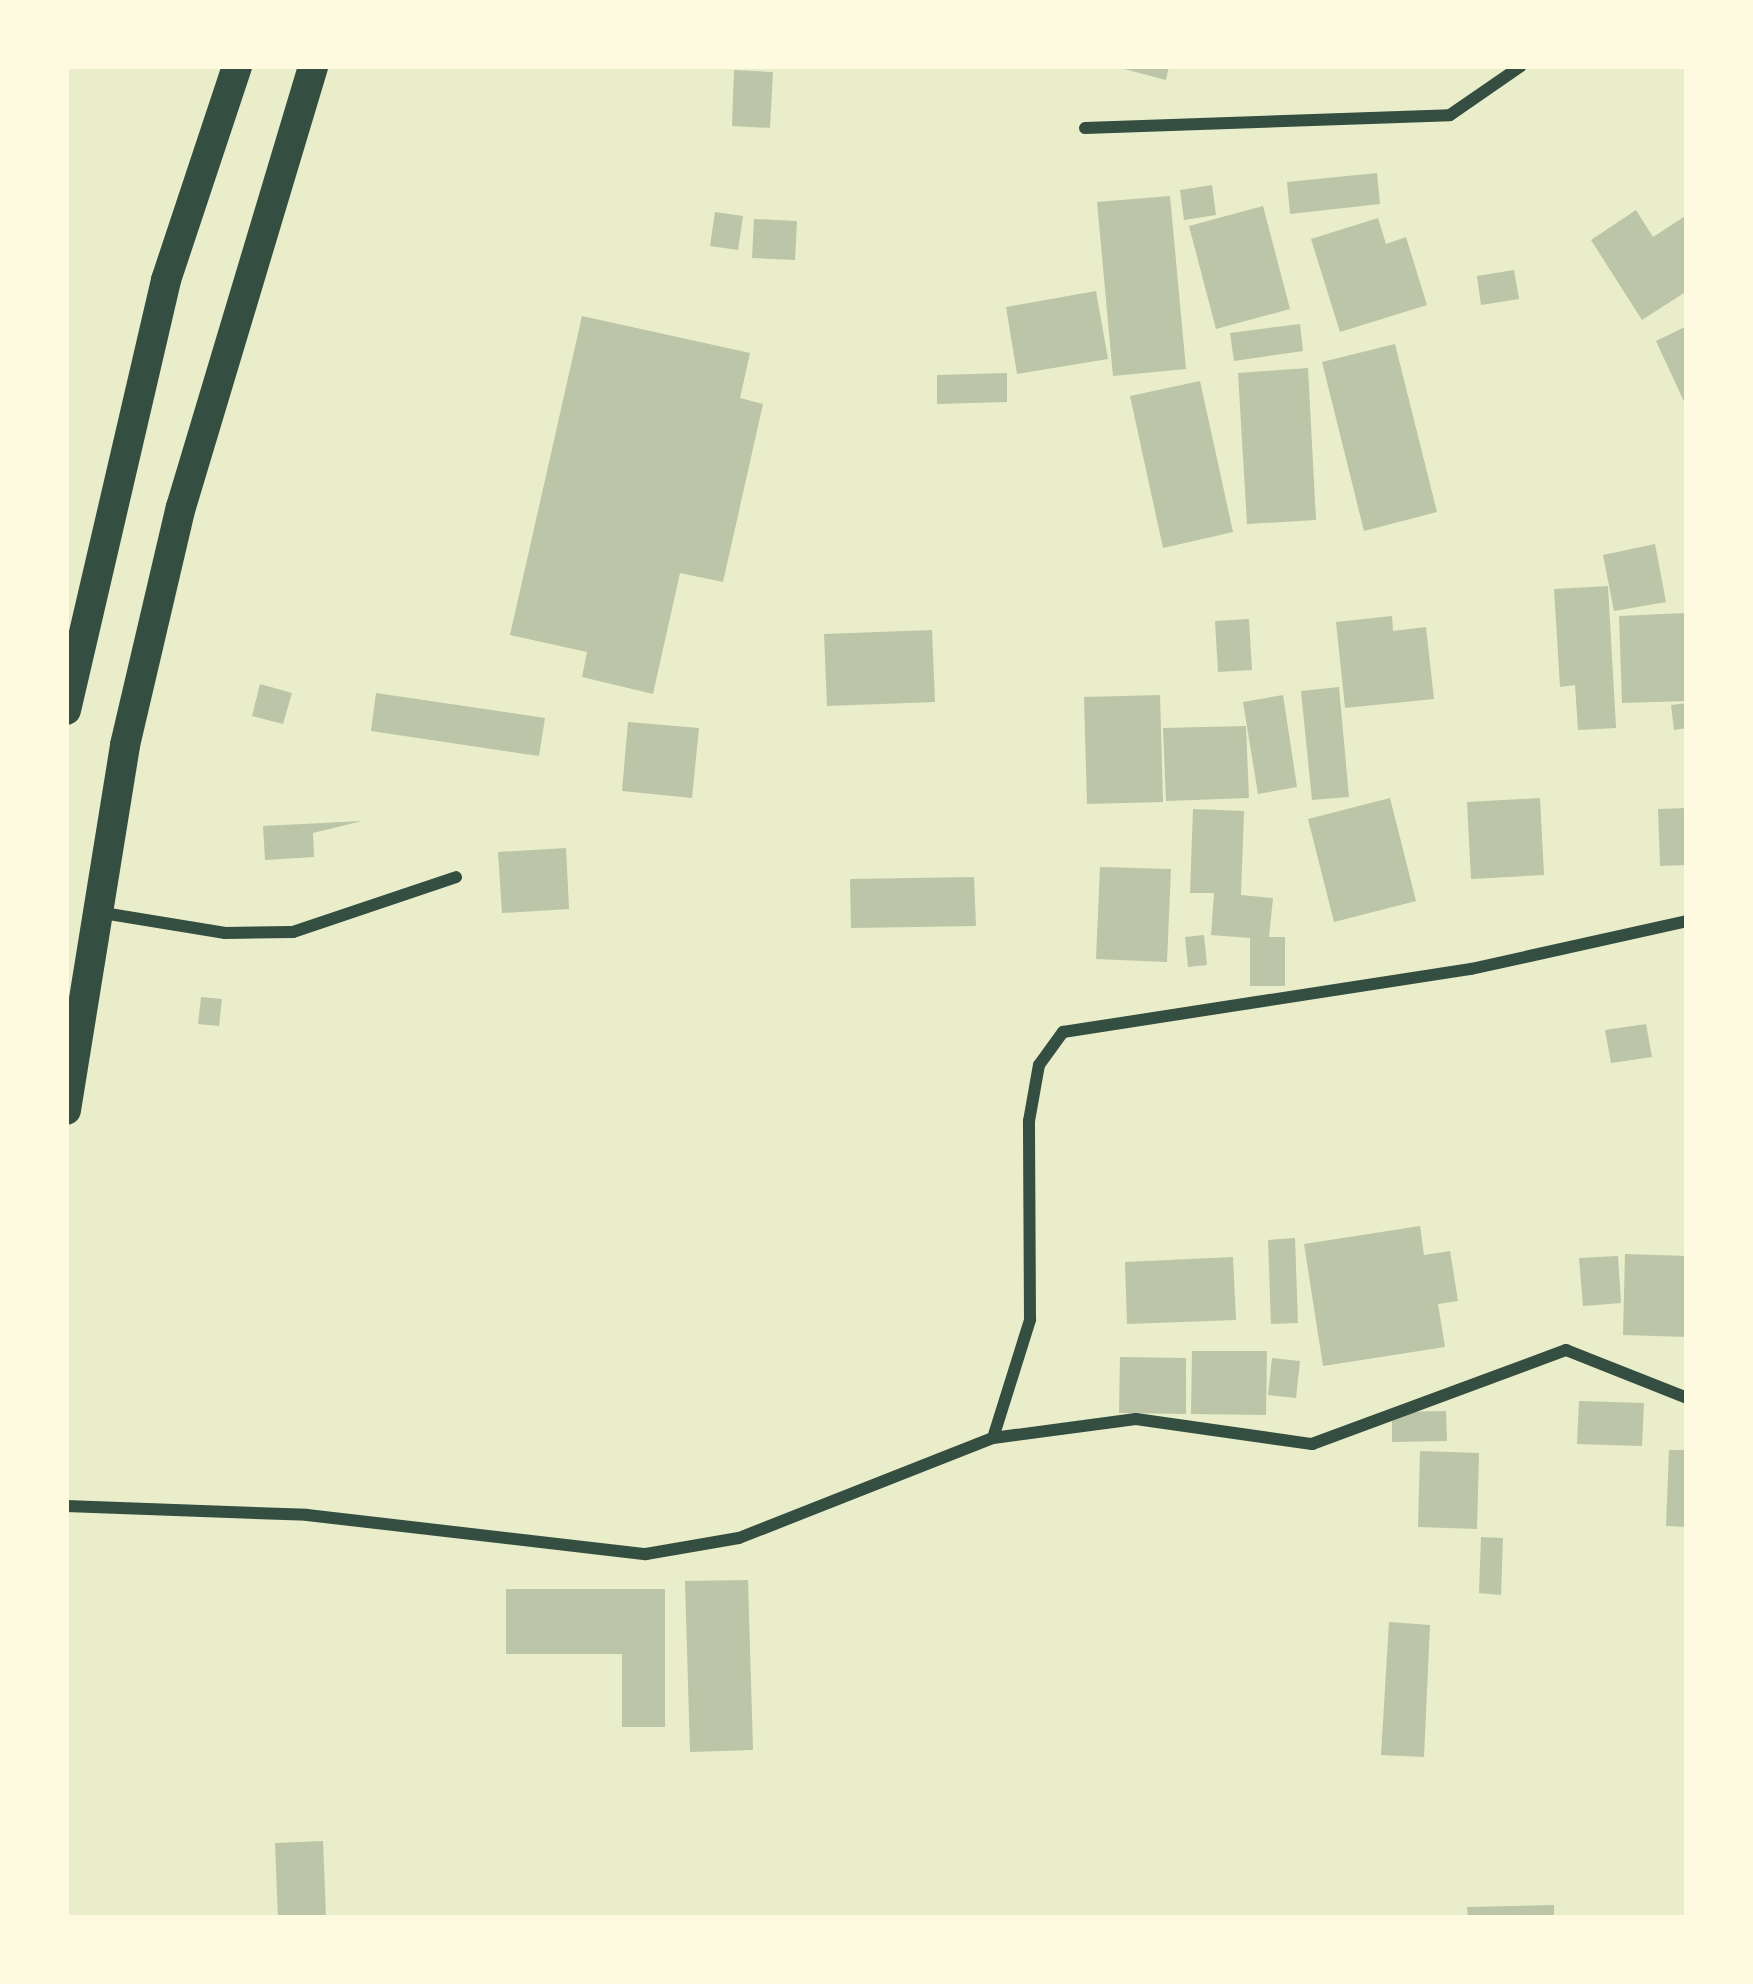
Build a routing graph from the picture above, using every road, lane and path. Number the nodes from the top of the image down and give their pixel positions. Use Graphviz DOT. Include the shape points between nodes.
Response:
graph roads {
  1 [pos="237,66"];
  2 [pos="313,66"];
  3 [pos="1521,66"];
  4 [pos="1085,128"];
  5 [pos="77,596"];
  6 [pos="66,710"];
  7 [pos="456,878"];
  8 [pos="96,912"];
  9 [pos="1687,921"];
  10 [pos="66,1111"];
  11 [pos="1687,1398"];
  12 [pos="993,1438"];
  13 [pos="66,1506"];
  1 -- 5 [label="highway" via="166,280"];
  2 -- 8 [label="highway" via="181,507"];
  3 -- 4 [label="street" via="1450,115"];
  5 -- 6 [label="highway"];
  7 -- 8 [label="street" via="293,932 225,934"];
  8 -- 10 [label="highway"];
  9 -- 12 [label="street" via="1471,969 1063,1032 1039,1066 1029,1121 1030,1319"];
  11 -- 12 [label="street" via="1566,1350 1312,1444 1136,1419"];
  12 -- 13 [label="street" via="703,1550"];
}
